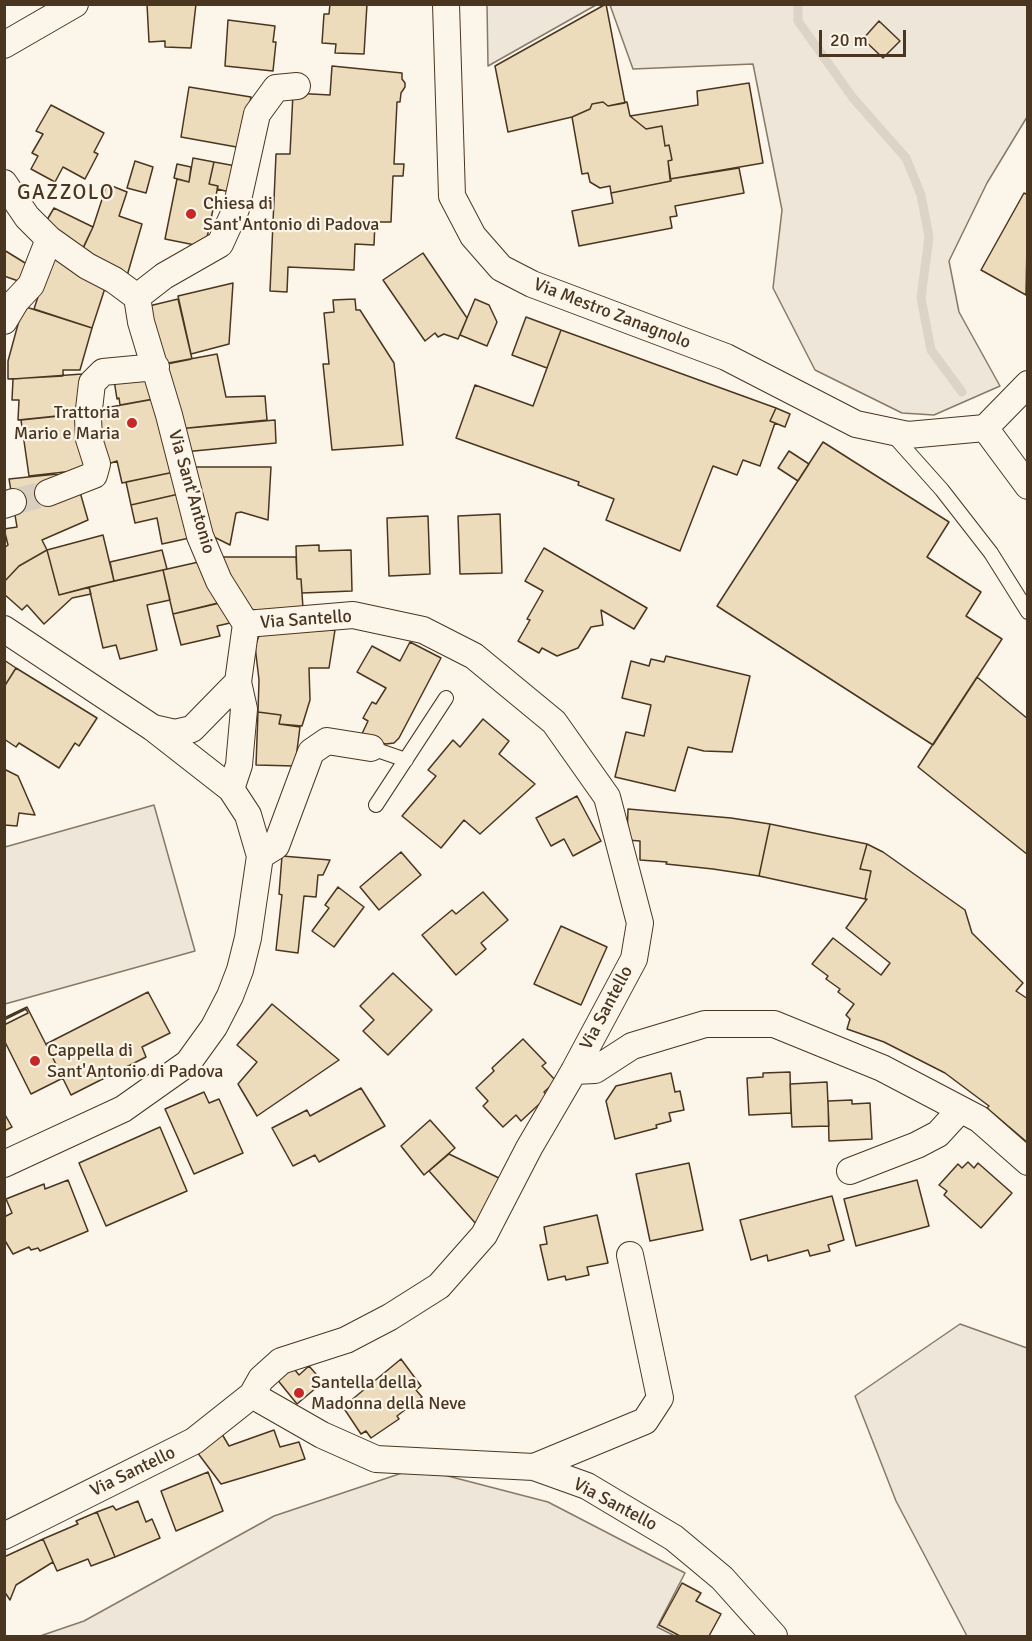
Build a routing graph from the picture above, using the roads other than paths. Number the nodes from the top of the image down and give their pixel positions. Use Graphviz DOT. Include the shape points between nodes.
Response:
graph roads {
  1 [pos="75,4"];
  2 [pos="446,4"];
  3 [pos="4,45"];
  4 [pos="297,86"];
  5 [pos="4,183"];
  6 [pos="49,239"];
  7 [pos="137,297"];
  8 [pos="4,321"];
  9 [pos="156,367"];
  10 [pos="1028,384"];
  11 [pos="986,428"];
  12 [pos="890,431"];
  13 [pos="1028,486"];
  14 [pos="48,493"];
  15 [pos="1028,612"];
  16 [pos="246,624"];
  17 [pos="4,629"];
  18 [pos="238,682"];
  19 [pos="446,698"];
  20 [pos="153,728"];
  21 [pos="371,748"];
  22 [pos="406,760"];
  23 [pos="231,789"];
  24 [pos="376,805"];
  25 [pos="260,856"];
  26 [pos="574,1071"];
  27 [pos="960,1110"];
  28 [pos="1028,1162"];
  29 [pos="4,1164"];
  30 [pos="850,1171"];
  31 [pos="630,1256"];
  32 [pos="252,1395"];
  33 [pos="534,1467"];
  34 [pos="4,1536"];
  35 [pos="774,1636"];
  1 -- 3 [label="street"];
  2 -- 12 [label="street, Via Mestro Zanagnolo" via="453,196 473,236 501,268 532,284 726,357 856,424"];
  4 -- 7 [label="street" via="276,88 257,114 236,209 219,244"];
  5 -- 6 [label="street" via="27,217"];
  6 -- 7 [label="street"];
  6 -- 8 [label="street" via="31,285"];
  7 -- 9 [label="street, Via Sant'Antonio"];
  9 -- 14 [label="street" via="103,372 92,383 88,418 89,439 97,464 94,475"];
  9 -- 16 [label="street, Via Sant'Antonio" via="200,536 219,581"];
  10 -- 11 [label="street"];
  11 -- 12 [label="street, Via Mestro Zanagnolo" via="908,435"];
  11 -- 13 [label="street"];
  12 -- 15 [label="lane" via="991,553"];
  16 -- 18 [label="street"];
  16 -- 26 [label="street, Via Santello" via="353,615 423,630 474,656 554,722 607,797 640,923 634,959"];
  17 -- 20 [label="street"];
  18 -- 20 [label="street" via="192,729 175,733"];
  18 -- 23 [label="street" via="244,709 239,765"];
  19 -- 22 [label="lane"];
  20 -- 23 [label="street"];
  21 -- 22 [label="lane"];
  21 -- 25 [label="street" via="327,741 311,752 276,846"];
  22 -- 24 [label="lane"];
  23 -- 25 [label="street" via="248,815"];
  25 -- 29 [label="street" via="240,970 214,1027 188,1063 123,1109"];
  26 -- 27 [label="street" via="595,1070 632,1046 705,1024 774,1024 882,1068"];
  26 -- 32 [label="street, Via Santello" via="484,1235 439,1286 346,1340 281,1361 261,1379"];
  27 -- 28 [label="street" via="979,1119"];
  27 -- 30 [label="street" via="938,1134"];
  31 -- 33 [label="street" via="660,1398 645,1421"];
  32 -- 33 [label="street, Via Santello" via="322,1435 376,1459"];
  32 -- 34 [label="street, Via Santello" via="194,1441"];
  33 -- 35 [label="street, Via Santello" via="587,1486 674,1538 722,1578"];
}
